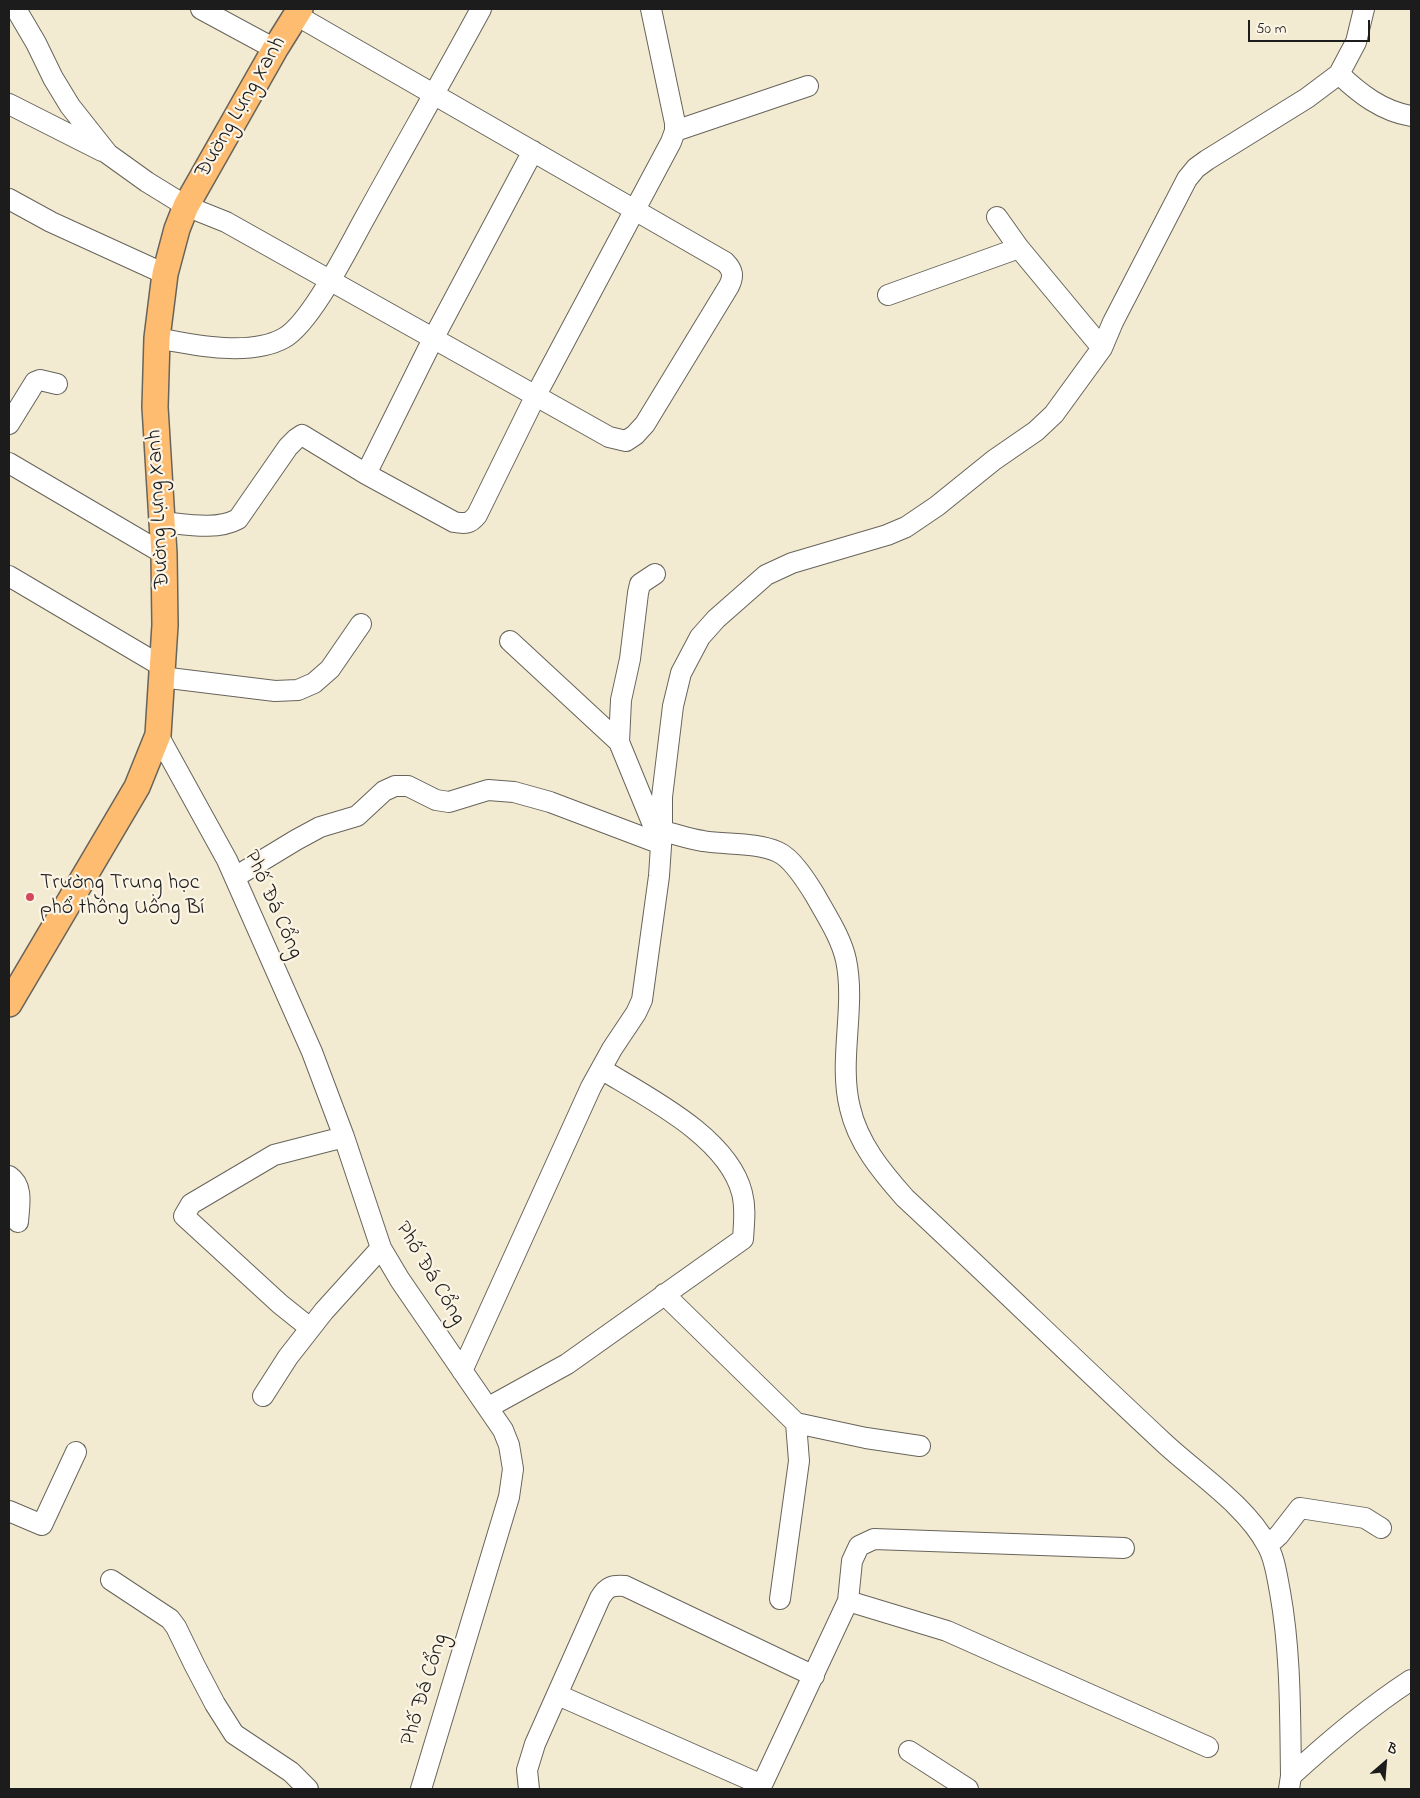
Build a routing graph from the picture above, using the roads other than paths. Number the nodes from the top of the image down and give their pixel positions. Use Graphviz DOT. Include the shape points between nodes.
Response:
graph roads {
  1 [pos="16,9"];
  2 [pos="201,9"];
  3 [pos="482,9"];
  4 [pos="650,9"];
  5 [pos="1364,9"];
  6 [pos="298,12"];
  7 [pos="275,49"];
  8 [pos="1339,74"];
  9 [pos="808,86"];
  10 [pos="434,94"];
  11 [pos="9,104"];
  12 [pos="1411,116"];
  13 [pos="675,131"];
  14 [pos="533,151"];
  15 [pos="108,154"];
  16 [pos="9,199"];
  17 [pos="186,206"];
  18 [pos="635,210"];
  19 [pos="997,217"];
  20 [pos="1019,248"];
  21 [pos="165,274"];
  22 [pos="330,280"];
  23 [pos="888,295"];
  24 [pos="157,338"];
  25 [pos="433,339"];
  26 [pos="1102,348"];
  27 [pos="57,384"];
  28 [pos="536,395"];
  29 [pos="9,424"];
  30 [pos="9,463"];
  31 [pos="366,474"];
  32 [pos="162,522"];
  33 [pos="164,554"];
  34 [pos="655,574"];
  35 [pos="9,576"];
  36 [pos="361,624"];
  37 [pos="510,641"];
  38 [pos="162,672"];
  39 [pos="158,735"];
  40 [pos="619,742"];
  41 [pos="661,837"];
  42 [pos="235,877"];
  43 [pos="9,1004"];
  44 [pos="601,1069"];
  45 [pos="344,1137"];
  46 [pos="9,1176"];
  47 [pos="18,1222"];
  48 [pos="381,1248"];
  49 [pos="664,1294"];
  50 [pos="310,1328"];
  51 [pos="462,1371"];
  52 [pos="263,1396"];
  53 [pos="488,1407"];
  54 [pos="796,1423"];
  55 [pos="920,1446"];
  56 [pos="76,1452"];
  57 [pos="9,1511"];
  58 [pos="1381,1528"];
  59 [pos="1268,1545"];
  60 [pos="1124,1548"];
  61 [pos="111,1580"];
  62 [pos="780,1599"];
  63 [pos="848,1600"];
  64 [pos="814,1676"];
  65 [pos="1411,1680"];
  66 [pos="558,1695"];
  67 [pos="1208,1747"];
  68 [pos="909,1751"];
  69 [pos="1290,1783"];
  70 [pos="761,1787"];
  71 [pos="308,1789"];
  72 [pos="421,1789"];
  73 [pos="529,1789"];
  74 [pos="968,1789"];
  1 -- 15 [label="street" via="66,99"];
  2 -- 7 [label="street"];
  3 -- 10 [label="street"];
  4 -- 13 [label="street"];
  5 -- 8 [label="street" via="1356,42"];
  6 -- 7 [label="main road, Đường Lựng Xanh"];
  6 -- 10 [label="street"];
  7 -- 17 [label="main road, Đường Lựng Xanh"];
  8 -- 12 [label="street" via="1369,99"];
  8 -- 26 [label="street" via="1196,168 1179,192"];
  9 -- 13 [label="street"];
  10 -- 14 [label="street"];
  10 -- 22 [label="street"];
  11 -- 15 [label="street"];
  13 -- 18 [label="street"];
  14 -- 18 [label="street"];
  14 -- 25 [label="street"];
  15 -- 17 [label="street"];
  16 -- 21 [label="street" via="51,222"];
  17 -- 21 [label="main road, Đường Lựng Xanh"];
  17 -- 22 [label="street" via="226,222"];
  18 -- 28 [label="street"];
  18 -- 28 [label="street" via="725,262 733,278 729,286 645,424 626,441 609,437"];
  19 -- 20 [label="street"];
  20 -- 23 [label="street"];
  20 -- 26 [label="street"];
  21 -- 24 [label="main road, Đường Lựng Xanh"];
  22 -- 24 [label="street" via="295,329 283,339 264,345 226,349"];
  22 -- 25 [label="street"];
  24 -- 32 [label="main road, Đường Lựng Xanh" via="155,407"];
  25 -- 28 [label="street"];
  25 -- 31 [label="street"];
  26 -- 41 [label="street" via="1054,414 1036,431 920,518 887,535 792,562 766,575 705,631 690,654 677,686 662,797"];
  27 -- 29 [label="street" via="36,382"];
  28 -- 31 [label="street" via="472,521 464,524 454,522"];
  30 -- 33 [label="street"];
  31 -- 32 [label="street" via="302,435 288,447 238,519 209,525"];
  32 -- 33 [label="main road, Đường Lựng Xanh"];
  33 -- 38 [label="main road, Đường Lựng Xanh"];
  34 -- 40 [label="street" via="640,584 638,593 621,700"];
  35 -- 38 [label="street"];
  36 -- 38 [label="street" via="330,669 314,683 298,690 275,691"];
  37 -- 40 [label="street"];
  38 -- 39 [label="main road, Đường Lựng Xanh"];
  39 -- 42 [label="street, Phố Đá Cổng"];
  39 -- 43 [label="main road, Đường Lựng Xanh" via="137,788"];
  40 -- 41 [label="street"];
  41 -- 42 [label="street" via="514,792 488,790 449,802 436,800 408,786 395,786 384,791 357,816 296,840"];
  41 -- 44 [label="street" via="659,876 642,1000"];
  41 -- 59 [label="street" via="762,848 779,852 789,860 826,915 846,959 849,1106 865,1147 883,1174 1177,1455 1236,1506"];
  42 -- 45 [label="street, Phố Đá Cổng" via="312,1052"];
  44 -- 49 [label="street" via="712,1144 726,1161 742,1192 745,1206 742,1239"];
  44 -- 51 [label="street"];
  45 -- 48 [label="street, Phố Đá Cổng"];
  45 -- 50 [label="street" via="274,1155 191,1204 184,1216"];
  46 -- 47 [label="street" via="18,1186"];
  48 -- 50 [label="street"];
  48 -- 51 [label="street, Phố Đá Cổng"];
  49 -- 53 [label="street" via="567,1364"];
  49 -- 54 [label="street"];
  50 -- 52 [label="street"];
  51 -- 53 [label="street, Phố Đá Cổng"];
  53 -- 72 [label="street, Phố Đá Cổng" via="509,1445 513,1469 509,1497"];
  54 -- 55 [label="street"];
  54 -- 62 [label="street" via="799,1461"];
  56 -- 57 [label="street" via="42,1525"];
  58 -- 59 [label="street" via="1365,1518 1300,1508"];
  59 -- 69 [label="street" via="1284,1613 1289,1658"];
  60 -- 63 [label="street" via="874,1539 859,1546 855,1553"];
  61 -- 71 [label="street" via="170,1619 234,1734 291,1772"];
  63 -- 64 [label="street"];
  63 -- 67 [label="street" via="947,1631"];
  64 -- 66 [label="street" via="625,1586 615,1585 608,1587 600,1598"];
  64 -- 70 [label="street"];
  65 -- 69 [label="street" via="1319,1750"];
  66 -- 70 [label="street"];
  66 -- 73 [label="street" via="535,1744 527,1770"];
  68 -- 74 [label="street"];
}
